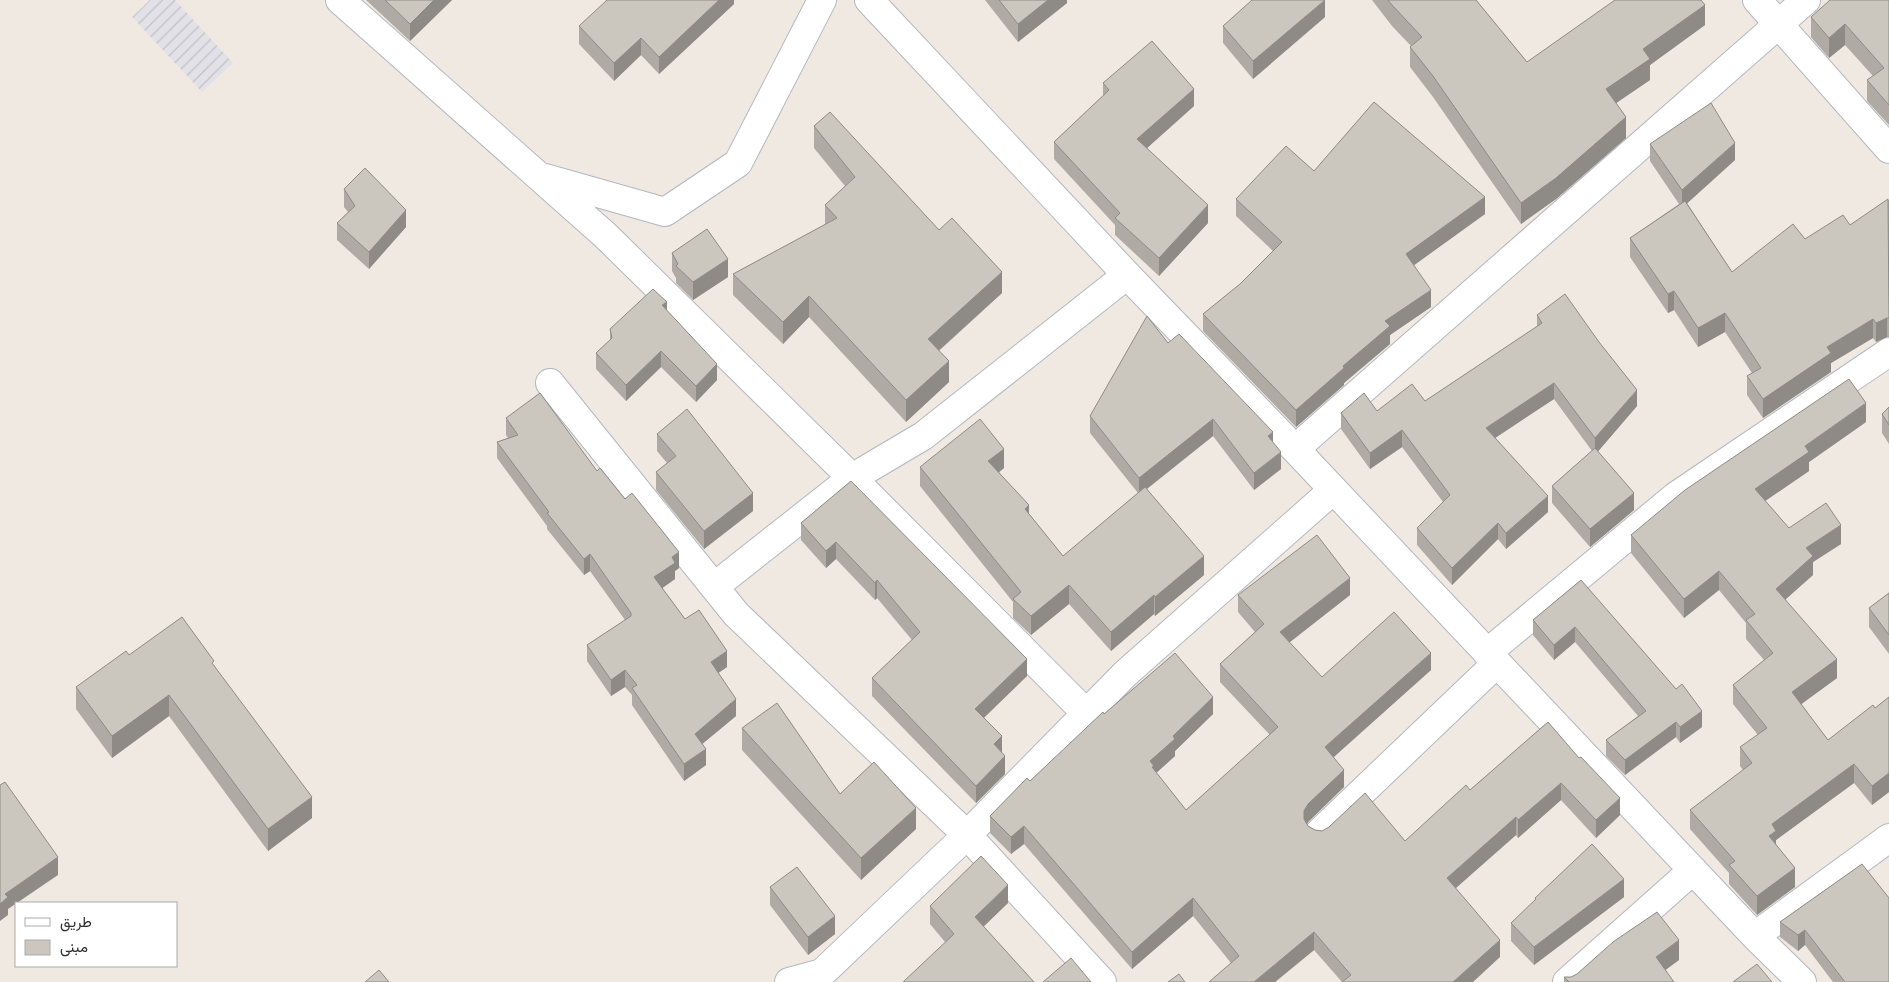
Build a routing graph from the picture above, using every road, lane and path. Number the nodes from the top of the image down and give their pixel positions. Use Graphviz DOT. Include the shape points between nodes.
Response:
graph roads {
  1 [pos="340,0"];
  2 [pos="822,0"];
  3 [pos="869,0"];
  4 [pos="1757,0"];
  5 [pos="1806,0"];
  6 [pos="1778,24"];
  7 [pos="1889,150"];
  8 [pos="539,176"];
  9 [pos="1127,275"];
  10 [pos="1889,352"];
  11 [pos="550,383"];
  12 [pos="1295,449"];
  13 [pos="852,478"];
  14 [pos="1334,490"];
  15 [pos="715,586"];
  16 [pos="1492,658"];
  17 [pos="1086,713"];
  18 [pos="1319,833"];
  19 [pos="967,835"];
  20 [pos="1889,838"];
  21 [pos="1693,870"];
  22 [pos="1755,936"];
  23 [pos="789,982"];
  24 [pos="1102,982"];
  25 [pos="1567,982"];
  26 [pos="1802,982"];
  1 -- 8 [label="street"];
  2 -- 8 [label="street" via="738,163 665,212"];
  3 -- 9 [label="street"];
  4 -- 6 [label="street"];
  5 -- 6 [label="street"];
  6 -- 7 [label="street"];
  6 -- 12 [label="street"];
  8 -- 13 [label="street" via="606,236"];
  9 -- 12 [label="street"];
  9 -- 13 [label="street" via="923,436"];
  10 -- 16 [label="street" via="1676,496"];
  11 -- 15 [label="street"];
  12 -- 14 [label="street"];
  13 -- 15 [label="street"];
  13 -- 17 [label="street"];
  14 -- 16 [label="street"];
  14 -- 17 [label="street" via="1124,674"];
  15 -- 19 [label="street" via="736,614"];
  16 -- 18 [label="street"];
  16 -- 21 [label="street"];
  17 -- 19 [label="street"];
  19 -- 23 [label="street" via="822,973"];
  19 -- 24 [label="street"];
  20 -- 22 [label="street"];
  21 -- 22 [label="street"];
  21 -- 25 [label="street"];
  22 -- 26 [label="street"];
}
